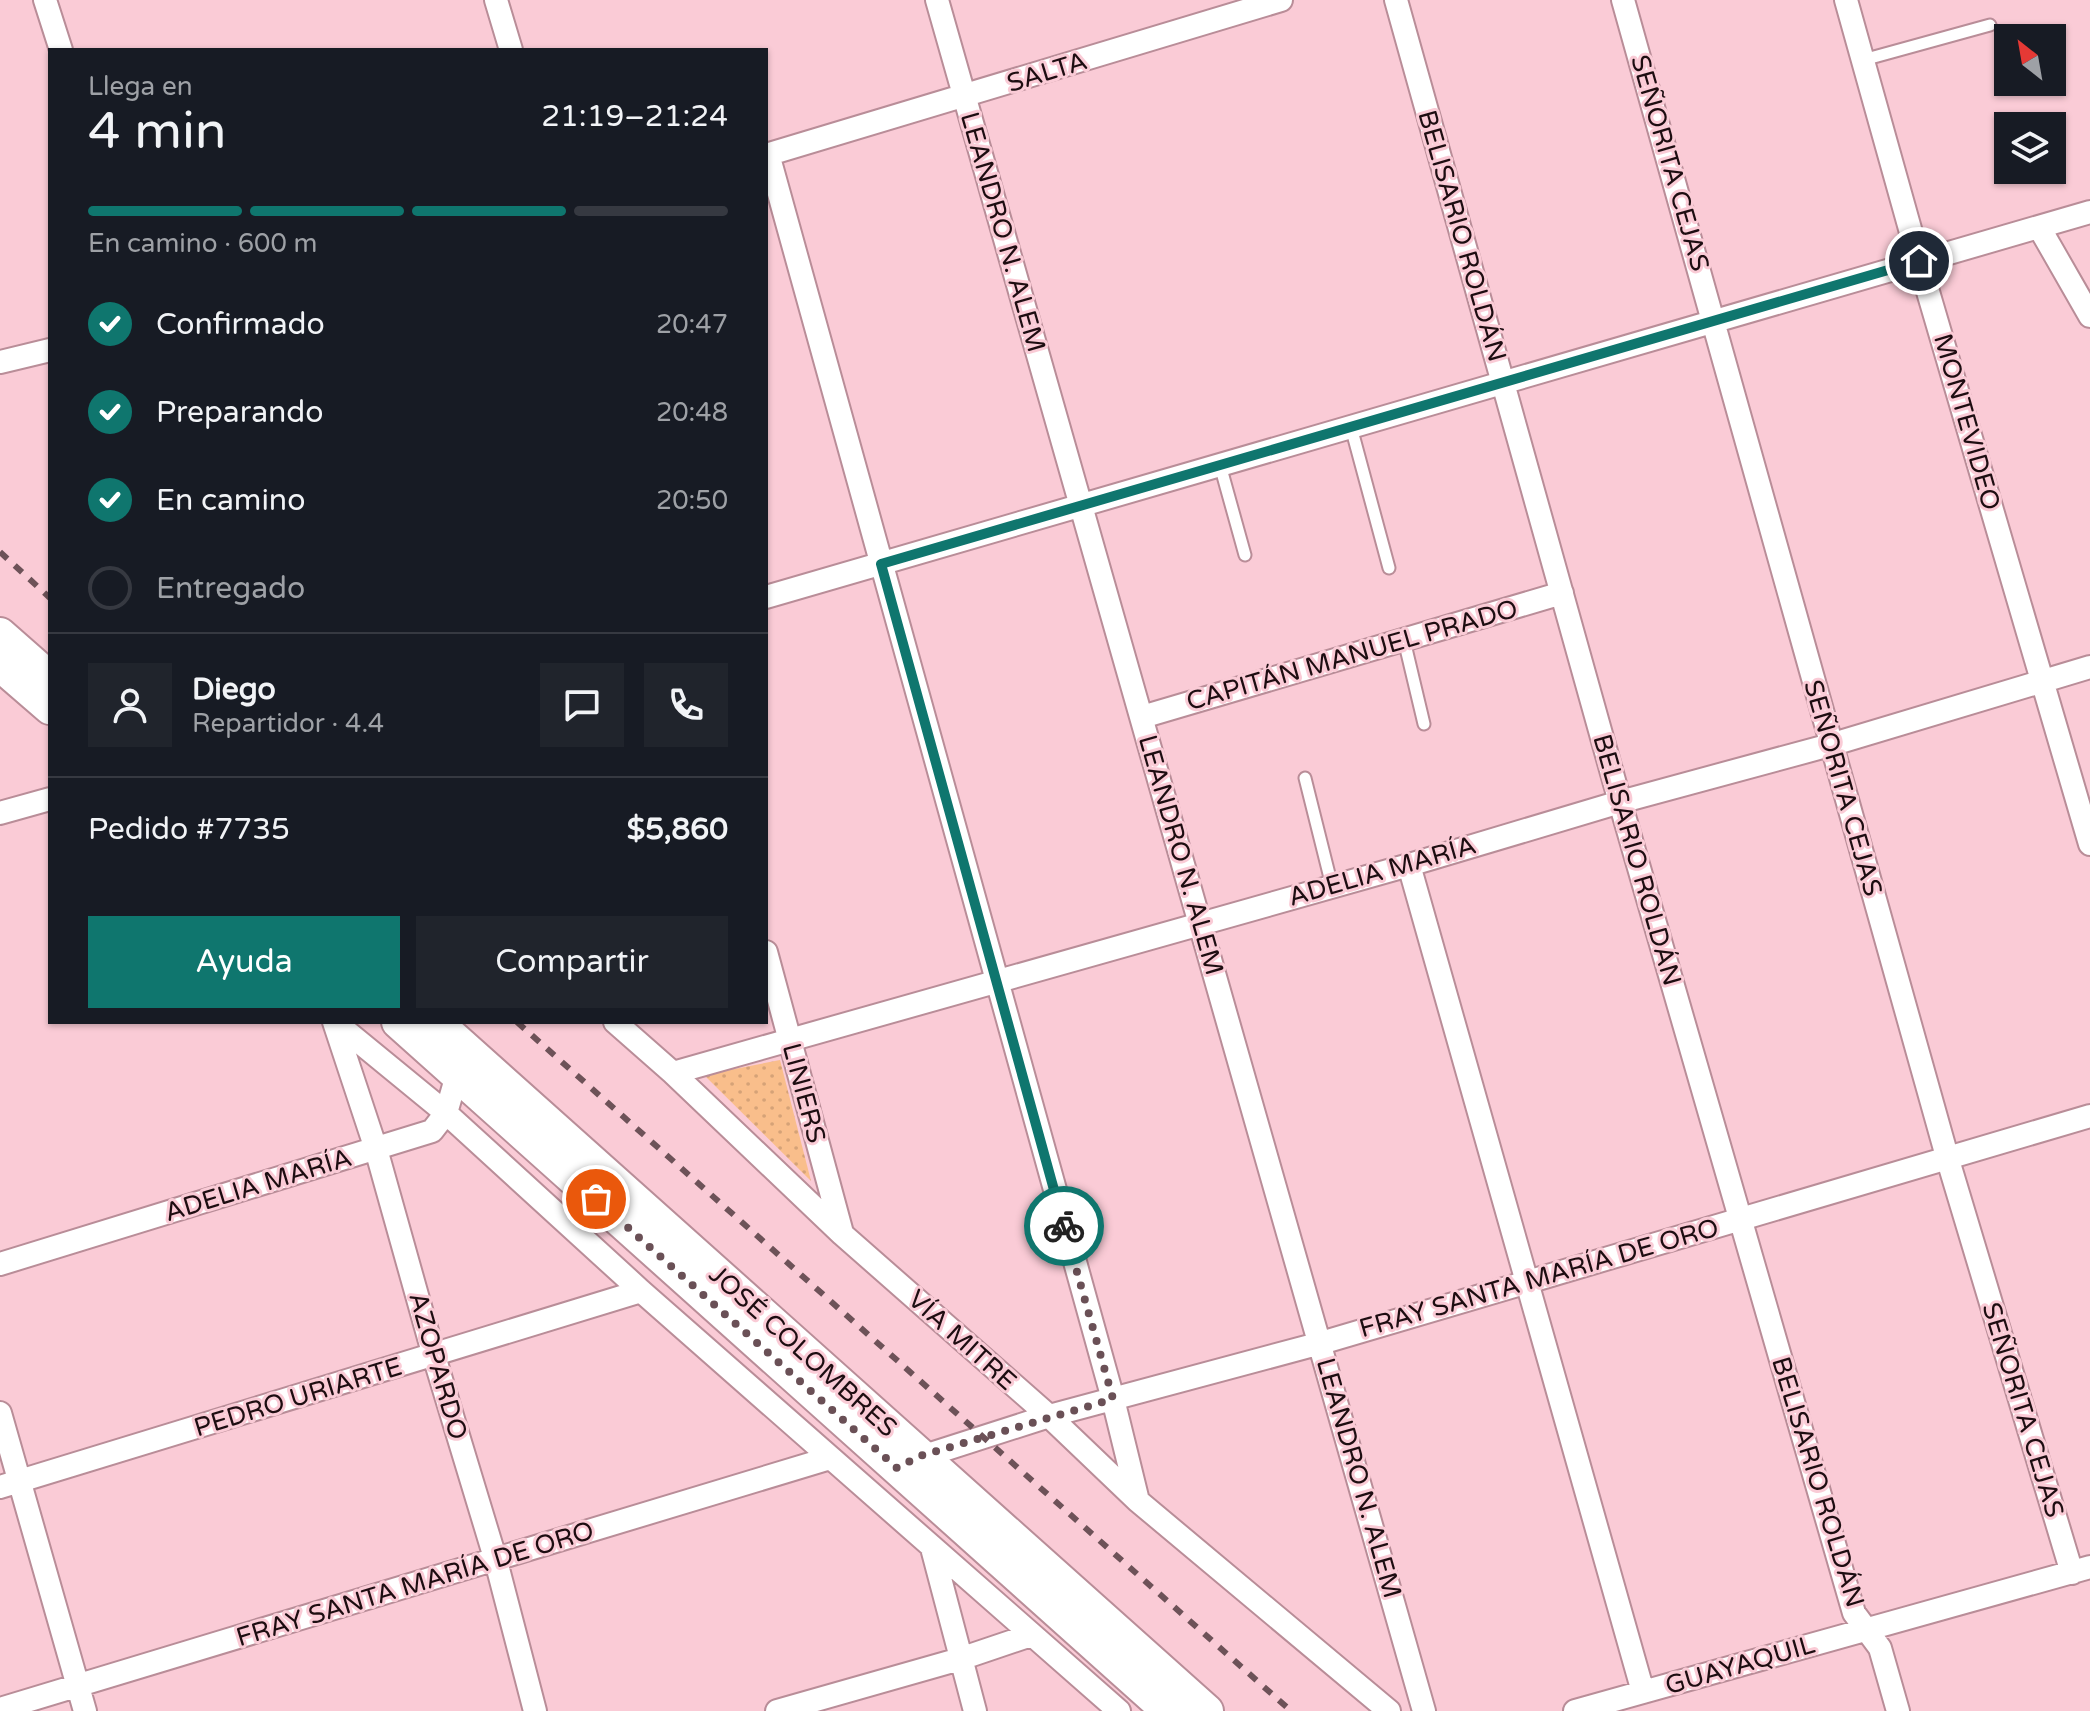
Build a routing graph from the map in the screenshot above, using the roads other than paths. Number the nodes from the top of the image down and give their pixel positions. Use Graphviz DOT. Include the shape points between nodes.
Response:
graph roads {
  1 [pos="45,0"];
  2 [pos="496,0"];
  3 [pos="937,0"];
  4 [pos="1281,0"];
  5 [pos="1396,0"];
  6 [pos="1623,0"];
  7 [pos="1846,0"];
  8 [pos="1990,25"];
  9 [pos="60,48"];
  10 [pos="510,48"];
  11 [pos="1863,60"];
  12 [pos="964,97"];
  13 [pos="768,154"];
  14 [pos="768,158"];
  15 [pos="2090,212"];
  16 [pos="2039,227"];
  17 [pos="1919,261"];
  18 [pos="2090,316"];
  19 [pos="1715,321"];
  20 [pos="48,350"];
  21 [pos="0,362"];
  22 [pos="1504,382"];
  23 [pos="1351,427"];
  24 [pos="1220,465"];
  25 [pos="1082,505"];
  26 [pos="1245,555"];
  27 [pos="881,564"];
  28 [pos="1389,568"];
  29 [pos="1562,593"];
  30 [pos="768,596"];
  31 [pos="0,634"];
  32 [pos="1404,640"];
  33 [pos="0,665"];
  34 [pos="2090,667"];
  35 [pos="48,676"];
  36 [pos="2042,681"];
  37 [pos="48,706"];
  38 [pos="1142,717"];
  39 [pos="1424,724"];
  40 [pos="1830,745"];
  41 [pos="1305,778"];
  42 [pos="48,800"];
  43 [pos="1620,802"];
  44 [pos="0,813"];
  45 [pos="2090,844"];
  46 [pos="1409,865"];
  47 [pos="1332,886"];
  48 [pos="1200,922"];
  49 [pos="768,959"];
  50 [pos="996,981"];
  51 [pos="335,1024"];
  52 [pos="336,1024"];
  53 [pos="401,1024"];
  54 [pos="437,1024"];
  55 [pos="617,1024"];
  56 [pos="790,1039"];
  57 [pos="465,1065"];
  58 [pos="673,1073"];
  59 [pos="446,1113"];
  60 [pos="2090,1116"];
  61 [pos="376,1149"];
  62 [pos="1948,1160"];
  63 [pos="1740,1219"];
  64 [pos="842,1234"];
  65 [pos="0,1264"];
  66 [pos="1528,1282"];
  67 [pos="641,1291"];
  68 [pos="1321,1343"];
  69 [pos="434,1356"];
  70 [pos="1113,1399"];
  71 [pos="0,1413"];
  72 [pos="1049,1416"];
  73 [pos="830,1458"];
  74 [pos="909,1462"];
  75 [pos="10,1484"];
  76 [pos="1138,1501"];
  77 [pos="932,1548"];
  78 [pos="496,1561"];
  79 [pos="2081,1570"];
  80 [pos="1867,1629"];
  81 [pos="1031,1635"];
  82 [pos="960,1659"];
  83 [pos="77,1685"];
  84 [pos="1643,1692"];
  85 [pos="0,1709"];
  86 [pos="85,1711"];
  87 [pos="535,1711"];
  88 [pos="777,1711"];
  89 [pos="975,1711"];
  90 [pos="1119,1711"];
  91 [pos="1168,1711"];
  92 [pos="1207,1711"];
  93 [pos="1389,1711"];
  94 [pos="1424,1711"];
  95 [pos="1575,1711"];
  96 [pos="1898,1711"];
  1 -- 9 [label="street"];
  2 -- 10 [label="street"];
  3 -- 12 [label="street, LEANDRO N. ALEM"];
  4 -- 12 [label="street, SALTA"];
  5 -- 22 [label="street, BELISARIO ROLDÁN"];
  6 -- 19 [label="street, SEÑORITA CEJAS"];
  7 -- 11 [label="street, MONTEVIDEO"];
  8 -- 11 [label="lane"];
  11 -- 17 [label="street, MONTEVIDEO"];
  12 -- 13 [label="street, SALTA"];
  12 -- 25 [label="street, LEANDRO N. ALEM"];
  14 -- 27 [label="street"];
  15 -- 16 [label="street"];
  16 -- 17 [label="street"];
  16 -- 18 [label="street"];
  17 -- 19 [label="street"];
  17 -- 36 [label="street, MONTEVIDEO"];
  19 -- 22 [label="street"];
  19 -- 40 [label="street, SEÑORITA CEJAS"];
  20 -- 21 [label="street"];
  22 -- 23 [label="street"];
  22 -- 29 [label="street, BELISARIO ROLDÁN"];
  23 -- 24 [label="street"];
  23 -- 28 [label="lane"];
  24 -- 25 [label="street"];
  24 -- 26 [label="lane"];
  25 -- 27 [label="street"];
  25 -- 38 [label="street, LEANDRO N. ALEM"];
  27 -- 30 [label="street"];
  27 -- 50 [label="street"];
  29 -- 32 [label="street, CAPITÁN MANUEL PRADO"];
  29 -- 43 [label="street, BELISARIO ROLDÁN"];
  31 -- 35 [label="main road"];
  32 -- 38 [label="street, CAPITÁN MANUEL PRADO"];
  32 -- 39 [label="lane"];
  33 -- 37 [label="main road"];
  34 -- 36 [label="street, ADELIA MARÍA"];
  36 -- 40 [label="street, ADELIA MARÍA"];
  36 -- 45 [label="street, MONTEVIDEO"];
  38 -- 48 [label="street, LEANDRO N. ALEM"];
  40 -- 43 [label="street, ADELIA MARÍA"];
  40 -- 62 [label="street, SEÑORITA CEJAS"];
  41 -- 47 [label="lane"];
  42 -- 44 [label="street"];
  43 -- 46 [label="street, ADELIA MARÍA"];
  43 -- 63 [label="street, BELISARIO ROLDÁN"];
  46 -- 47 [label="street, ADELIA MARÍA"];
  46 -- 66 [label="street"];
  47 -- 48 [label="street, ADELIA MARÍA"];
  48 -- 50 [label="street, ADELIA MARÍA"];
  48 -- 68 [label="street, LEANDRO N. ALEM"];
  49 -- 56 [label="street, LINIERS"];
  50 -- 56 [label="street, ADELIA MARÍA"];
  50 -- 70 [label="street"];
  51 -- 61 [label="street, AZOPARDO"];
  52 -- 59 [label="street"];
  53 -- 57 [label="main road, JOSÉ COLOMBRES"];
  54 -- 57 [label="main road, JOSÉ COLOMBRES"];
  55 -- 58 [label="street, VÍA MITRE"];
  56 -- 58 [label="street, ADELIA MARÍA"];
  56 -- 64 [label="street, LINIERS"];
  57 -- 59 [label="street"];
  57 -- 74 [label="main road, JOSÉ COLOMBRES"];
  58 -- 64 [label="street, VÍA MITRE"];
  59 -- 61 [label="street, ADELIA MARÍA" via="432,1131"];
  59 -- 67 [label="street"];
  60 -- 62 [label="street, FRAY SANTA MARÍA DE ORO"];
  61 -- 65 [label="street, ADELIA MARÍA"];
  61 -- 69 [label="street, AZOPARDO"];
  62 -- 63 [label="street, FRAY SANTA MARÍA DE ORO"];
  62 -- 79 [label="street, SEÑORITA CEJAS"];
  63 -- 66 [label="street, FRAY SANTA MARÍA DE ORO"];
  63 -- 80 [label="street, BELISARIO ROLDÁN" via="1854,1613"];
  64 -- 72 [label="street, VÍA MITRE"];
  66 -- 68 [label="street, FRAY SANTA MARÍA DE ORO"];
  66 -- 84 [label="street"];
  67 -- 69 [label="street, PEDRO URIARTE"];
  67 -- 73 [label="street"];
  68 -- 70 [label="street, FRAY SANTA MARÍA DE ORO"];
  68 -- 94 [label="street, LEANDRO N. ALEM"];
  69 -- 75 [label="street, PEDRO URIARTE"];
  69 -- 78 [label="street, AZOPARDO"];
  70 -- 72 [label="street, FRAY SANTA MARÍA DE ORO"];
  70 -- 76 [label="street"];
  71 -- 75 [label="street"];
  72 -- 74 [label="street, FRAY SANTA MARÍA DE ORO"];
  72 -- 76 [label="street, VÍA MITRE"];
  73 -- 77 [label="street"];
  73 -- 78 [label="street, FRAY SANTA MARÍA DE ORO"];
  74 -- 91 [label="main road, JOSÉ COLOMBRES"];
  74 -- 92 [label="main road, JOSÉ COLOMBRES"];
  75 -- 83 [label="street"];
  76 -- 93 [label="street, VÍA MITRE"];
  77 -- 81 [label="street"];
  77 -- 82 [label="street"];
  78 -- 83 [label="street, FRAY SANTA MARÍA DE ORO"];
  78 -- 87 [label="street, AZOPARDO"];
  79 -- 80 [label="street, GUAYAQUIL"];
  80 -- 84 [label="street, GUAYAQUIL"];
  80 -- 96 [label="street, BELISARIO ROLDÁN" via="1880,1648"];
  81 -- 82 [label="street"];
  81 -- 90 [label="street"];
  82 -- 88 [label="street"];
  82 -- 89 [label="street"];
  83 -- 85 [label="street, FRAY SANTA MARÍA DE ORO"];
  83 -- 86 [label="street"];
  84 -- 95 [label="street, GUAYAQUIL"];
}
